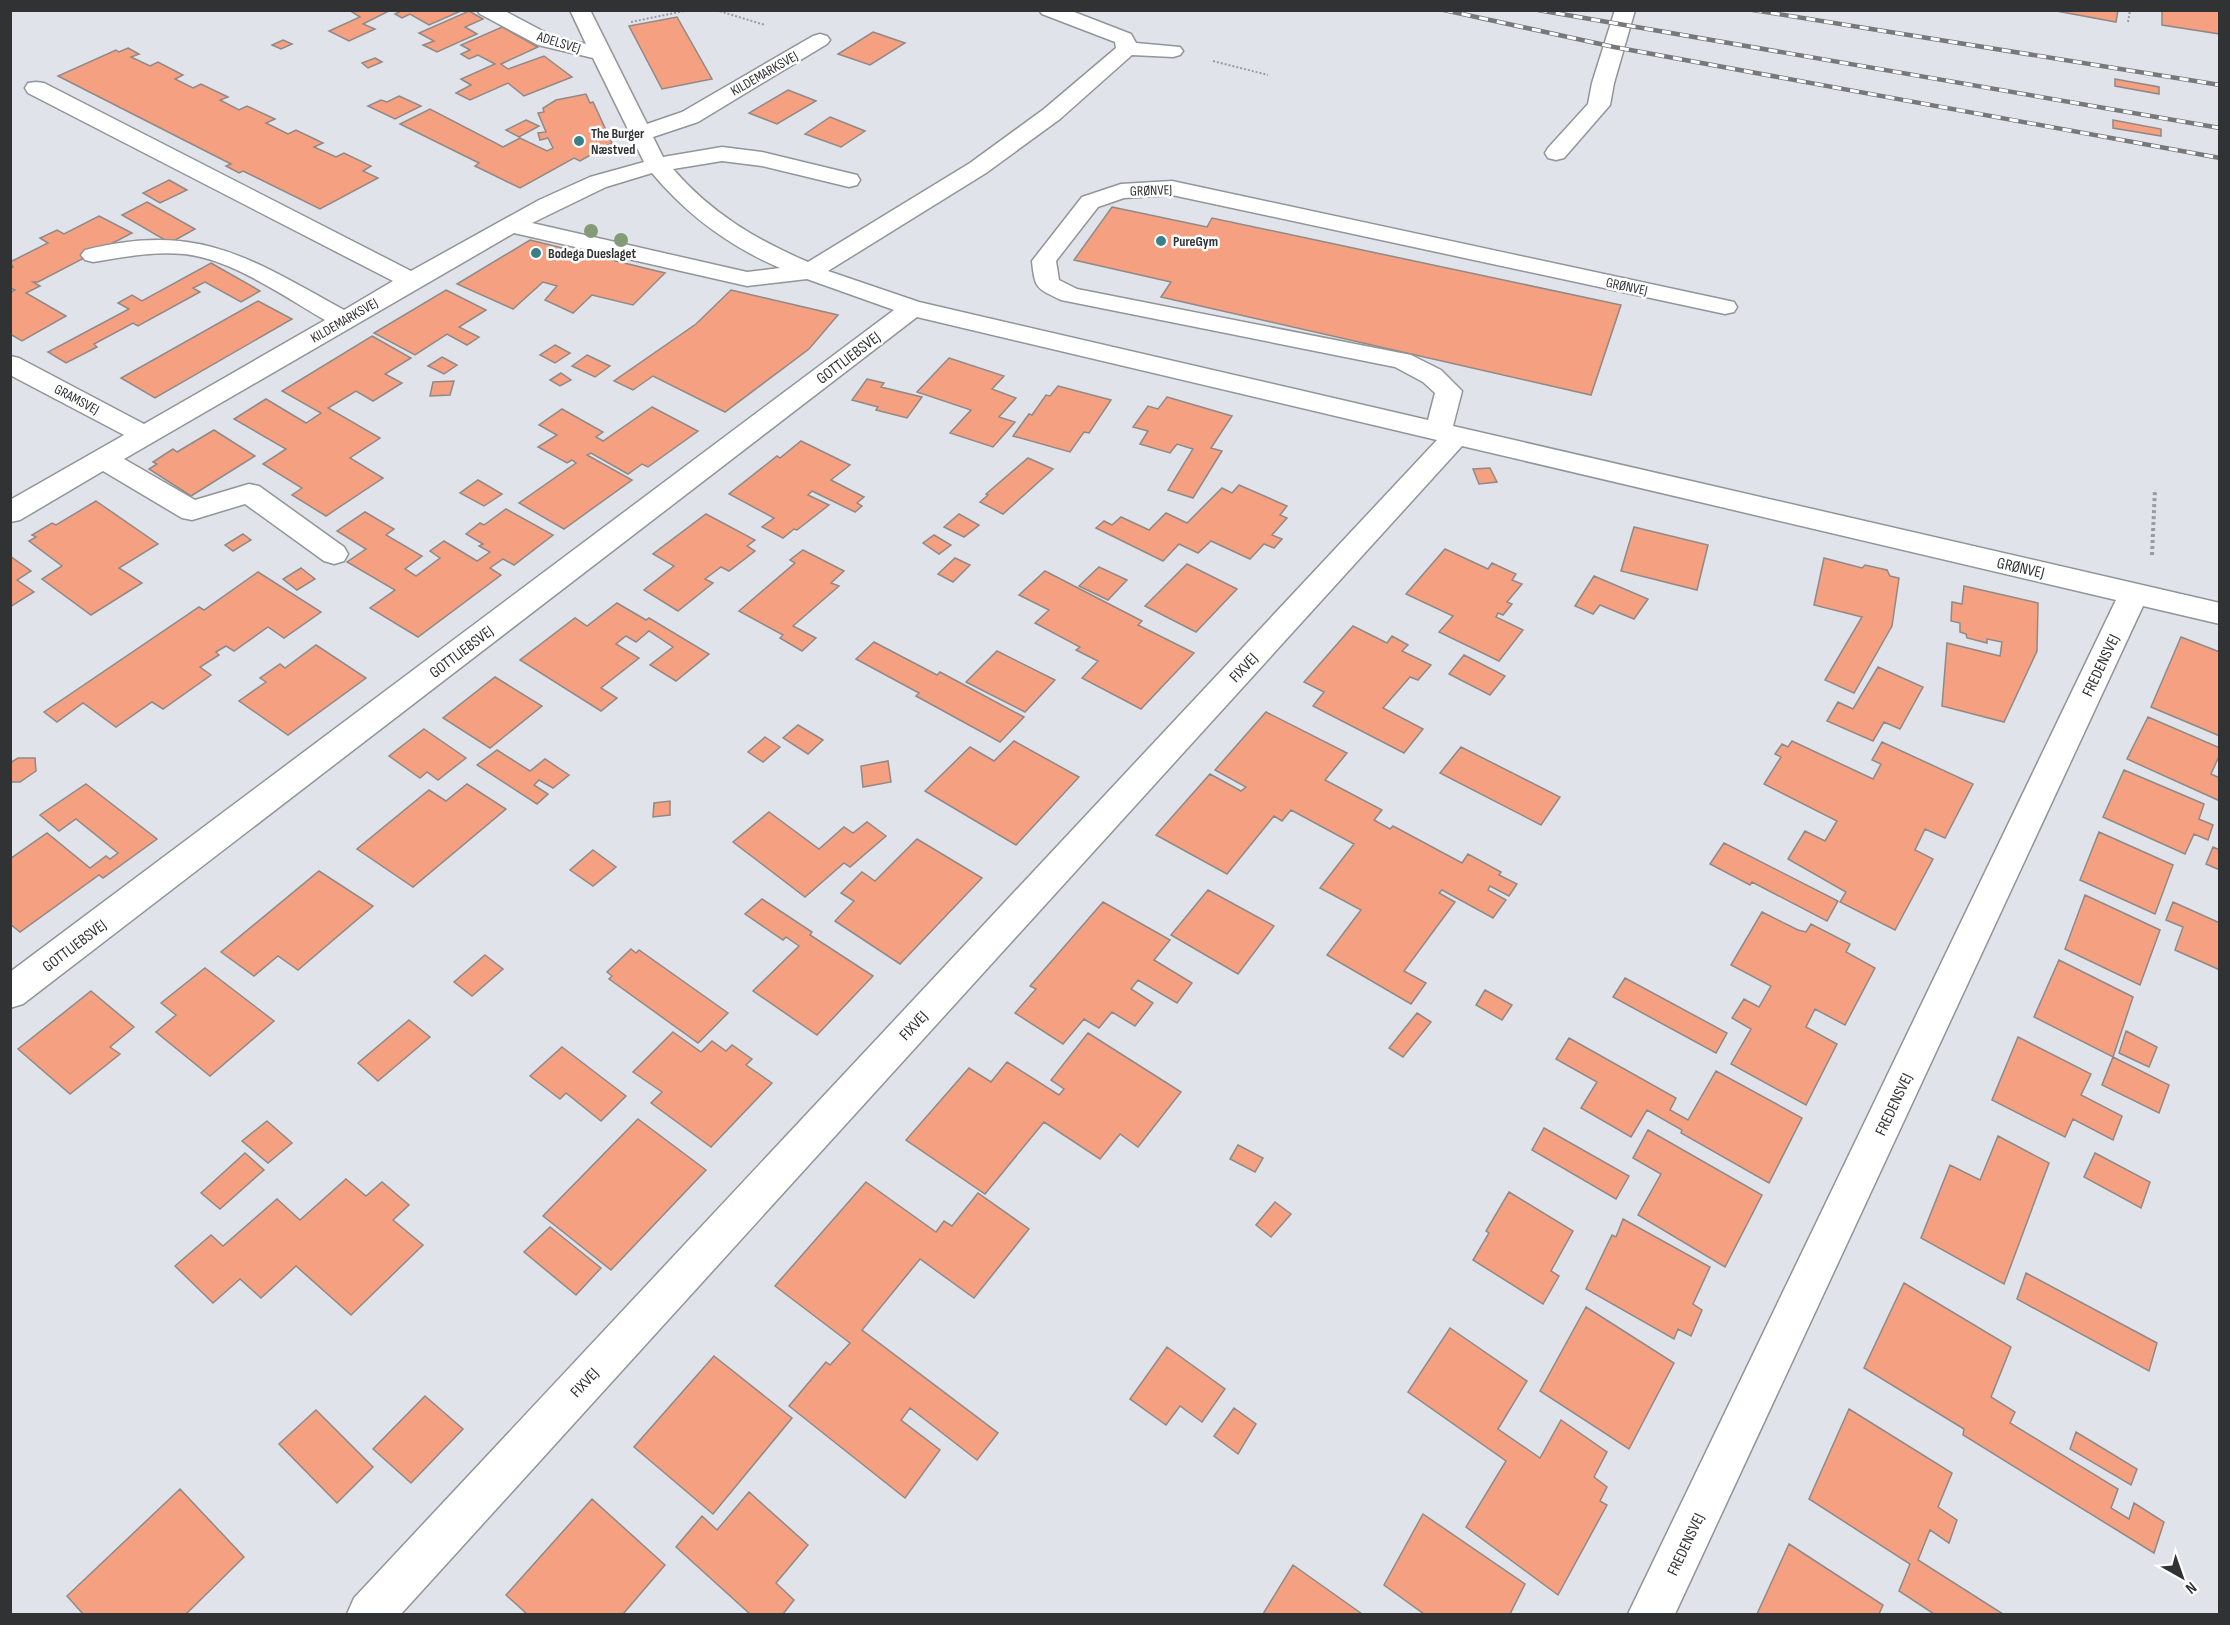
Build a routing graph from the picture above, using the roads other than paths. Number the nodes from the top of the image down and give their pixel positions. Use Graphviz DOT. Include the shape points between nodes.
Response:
graph roads {
  1 [pos="487,10"];
  2 [pos="1049,10"];
  3 [pos="1625,10"];
  4 [pos="585,20"];
  5 [pos="820,40"];
  6 [pos="1127,48"];
  7 [pos="1173,51"];
  8 [pos="601,54"];
  9 [pos="36,88"];
  10 [pos="641,134"];
  11 [pos="1557,153"];
  12 [pos="657,165"];
  13 [pos="849,180"];
  14 [pos="510,225"];
  15 [pos="93,255"];
  16 [pos="809,272"];
  17 [pos="411,281"];
  18 [pos="1725,307"];
  19 [pos="912,308"];
  20 [pos="344,320"];
  21 [pos="10,364"];
  22 [pos="1447,433"];
  23 [pos="143,434"];
  24 [pos="102,458"];
  25 [pos="10,513"];
  26 [pos="334,554"];
  27 [pos="2142,596"];
  28 [pos="2220,614"];
  29 [pos="10,993"];
  30 [pos="370,1614"];
  31 [pos="1651,1614"];
  1 -- 8 [label="street, ADELSVEJ" via="545,41"];
  2 -- 6 [label="street" via="1124,38"];
  3 -- 11 [label="street" via="1599,105"];
  4 -- 8 [label="street"];
  5 -- 10 [label="street, KILDEMARKSVEJ" via="690,117"];
  6 -- 7 [label="street"];
  6 -- 16 [label="street" via="1052,114 978,168"];
  8 -- 10 [label="street"];
  9 -- 17 [label="street"];
  10 -- 12 [label="street"];
  12 -- 13 [label="street, KILDEMARKSVEJ" via="722,154 762,159"];
  12 -- 14 [label="street, KILDEMARKSVEJ" via="598,182"];
  12 -- 16 [label="street, GRØNVEJ" via="687,200 731,233"];
  14 -- 16 [label="street" via="747,279"];
  14 -- 17 [label="street, KILDEMARKSVEJ"];
  15 -- 20 [label="street" via="135,248 186,247 230,259"];
  16 -- 19 [label="street, GRØNVEJ"];
  17 -- 20 [label="street, KILDEMARKSVEJ"];
  18 -- 22 [label="street, GRØNVEJ" via="1172,188 1121,191 1090,202 1044,261 1047,284 1070,296 1402,361 1432,376 1449,391"];
  19 -- 22 [label="street, GRØNVEJ"];
  19 -- 29 [label="street, GOTTLIEBSVEJ"];
  20 -- 23 [label="street, KILDEMARKSVEJ"];
  21 -- 23 [label="street, GRAMSVEJ"];
  22 -- 27 [label="street, GRØNVEJ"];
  22 -- 30 [label="street, FIXVEJ"];
  23 -- 24 [label="street, KILDEMARKSVEJ"];
  24 -- 25 [label="street, KILDEMARKSVEJ"];
  24 -- 26 [label="street" via="192,511 249,493"];
  27 -- 28 [label="street, GRØNVEJ"];
  27 -- 31 [label="street, FREDENSVEJ"];
}
